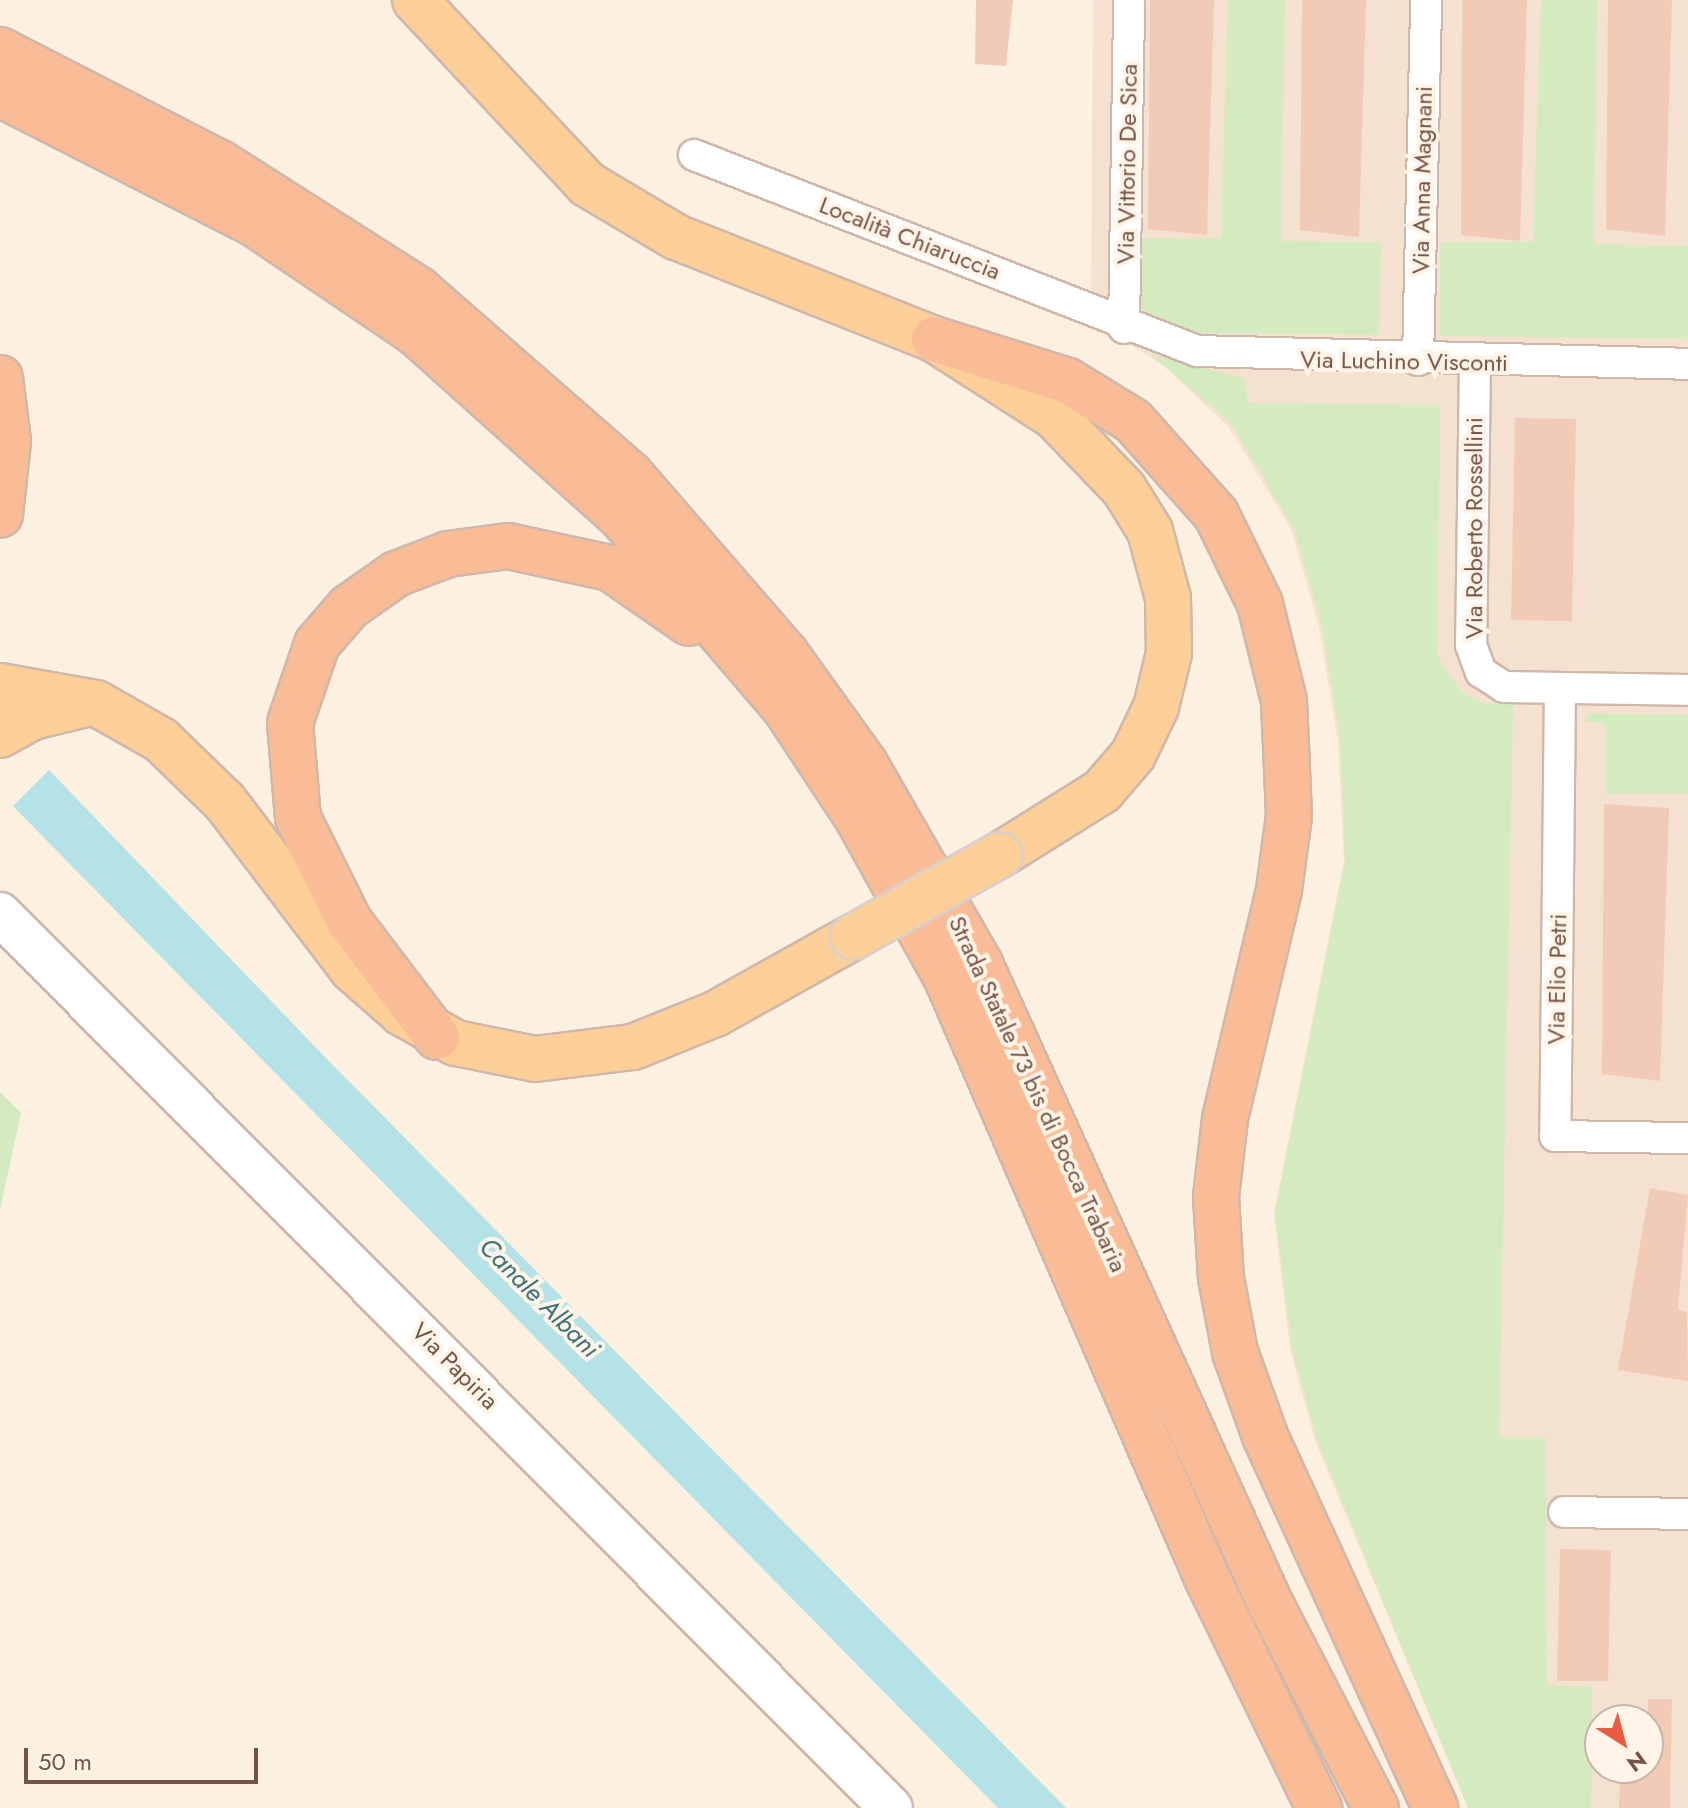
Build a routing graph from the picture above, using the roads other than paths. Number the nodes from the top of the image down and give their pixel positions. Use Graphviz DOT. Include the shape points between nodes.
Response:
graph roads {
  1 [pos="415,0"];
  2 [pos="1129,0"];
  3 [pos="1426,0"];
  4 [pos="443,16"];
  5 [pos="0,50"];
  6 [pos="0,94"];
  7 [pos="694,155"];
  8 [pos="1124,328"];
  9 [pos="934,339"];
  10 [pos="1418,360"];
  11 [pos="1475,363"];
  12 [pos="1688,364"];
  13 [pos="0,378"];
  14 [pos="0,515"];
  15 [pos="0,686"];
  16 [pos="1560,688"];
  17 [pos="1688,690"];
  18 [pos="96,703"];
  19 [pos="785,708"];
  20 [pos="0,735"];
  21 [pos="6,910"];
  22 [pos="437,1037"];
  23 [pos="1688,1138"];
  24 [pos="1564,1512"];
  25 [pos="1688,1514"];
  26 [pos="891,1808"];
  27 [pos="1319,1808"];
  28 [pos="1376,1808"];
  29 [pos="1435,1808"];
  1 -- 4 [label="main road"];
  2 -- 8 [label="street, Via Vittorio De Sica"];
  3 -- 10 [label="street, Via Anna Magnani"];
  4 -- 9 [label="main road" via="534,134 625,209 676,237"];
  5 -- 28 [label="highway, Strada Statale 73 bis di Bocca Trabaria" via="246,178 419,290 615,459 786,654 885,795 980,964 1264,1590"];
  6 -- 19 [label="highway, Strada Statale 73 bis di Bocca Trabaria" via="255,224 416,333 622,518"];
  7 -- 8 [label="street, Località Chiaruccia" via="966,258"];
  8 -- 10 [label="street, Via Luchino Visconti" via="1197,351"];
  9 -- 22 [label="main road, bridge" via="1054,416 1099,458 1150,531 1168,598 1163,682 1133,755 1090,800 705,1019 633,1047 535,1059"];
  9 -- 29 [label="highway" via="1068,381 1133,421 1216,514 1260,604 1284,701 1289,816 1281,882 1225,1119 1216,1197 1221,1278 1235,1352 1265,1436"];
  10 -- 11 [label="street, Via Luchino Visconti"];
  11 -- 12 [label="street, Via Luchino Visconti"];
  11 -- 16 [label="street, Via Roberto Rossellini" via="1471,645 1481,672 1504,687"];
  13 -- 14 [label="highway" via="8,441"];
  15 -- 18 [label="main road"];
  16 -- 17 [label="street, Via Roberto Rossellini"];
  16 -- 23 [label="street, Via Elio Petri" via="1555,1136"];
  18 -- 20 [label="main road" via="33,717"];
  18 -- 22 [label="main road" via="161,740 212,786 352,969"];
  19 -- 22 [label="highway" via="652,593 610,568 559,552 508,546 440,556 396,574 349,607 317,644 300,682 288,737 290,787 337,902"];
  19 -- 27 [label="highway, Strada Statale 73 bis di Bocca Trabaria" via="857,817 947,979 1208,1580"];
  21 -- 26 [label="main road, Via Papiria"];
  24 -- 25 [label="street"];
}
